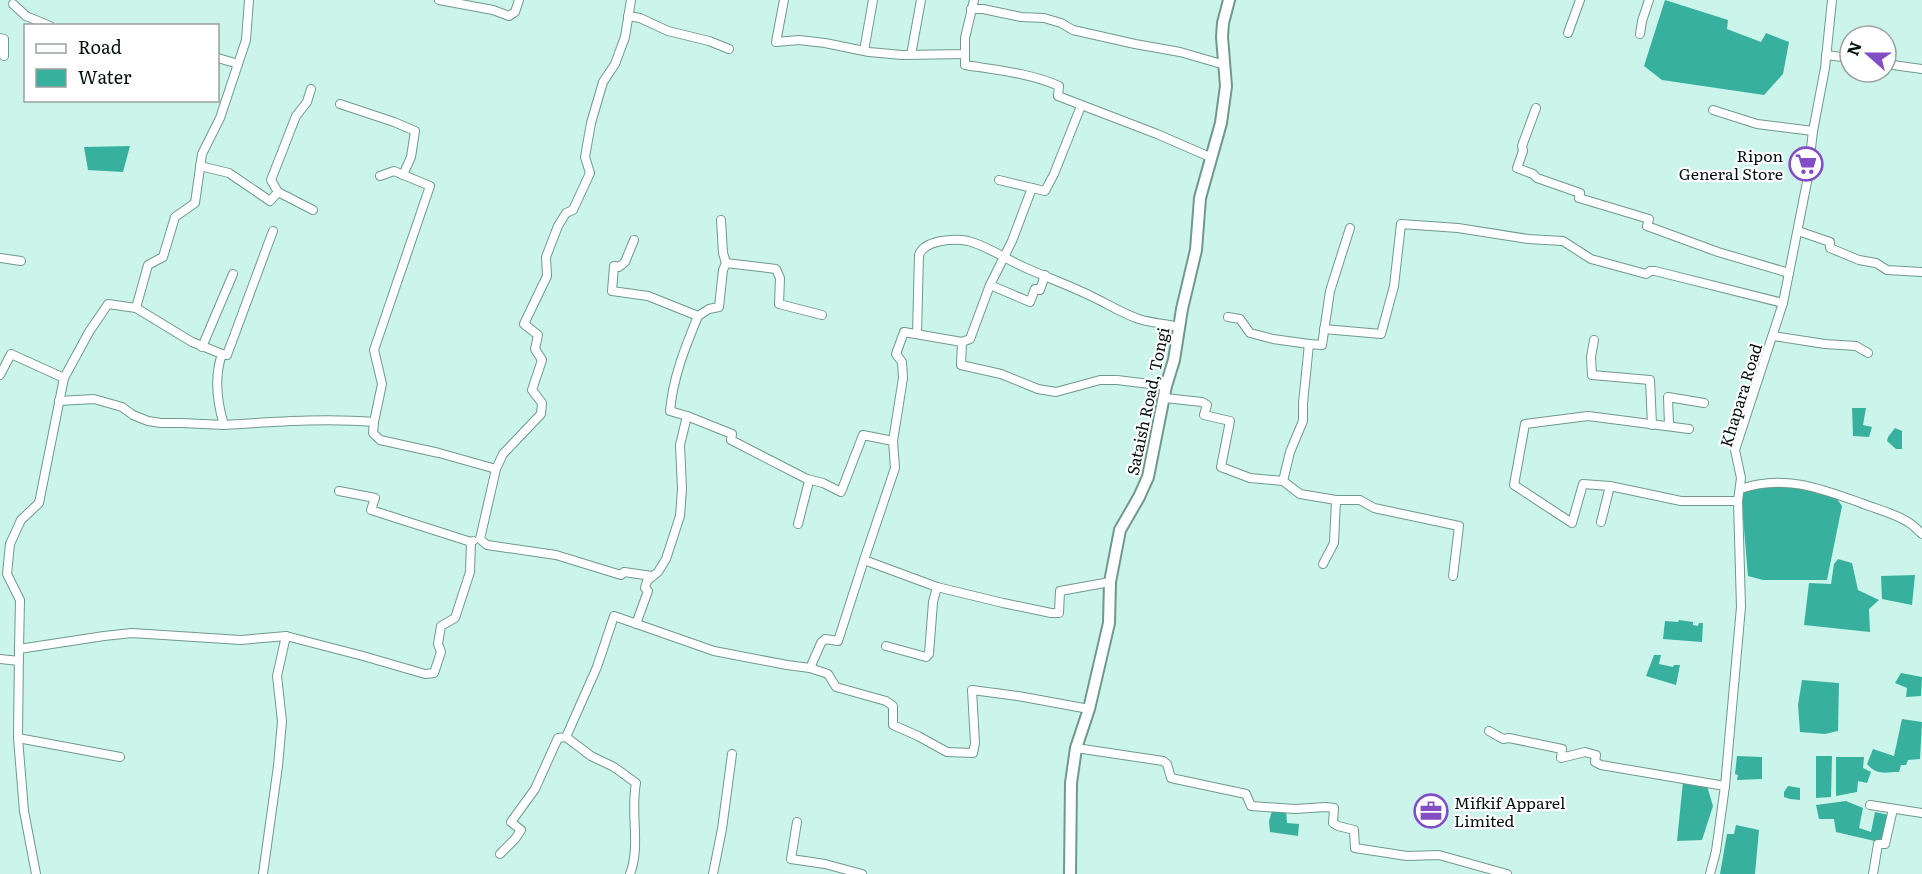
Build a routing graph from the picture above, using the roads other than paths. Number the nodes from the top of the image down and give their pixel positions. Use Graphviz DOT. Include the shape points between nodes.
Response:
graph roads {
  1 [pos="249,0"];
  2 [pos="439,0"];
  3 [pos="519,0"];
  4 [pos="631,0"];
  5 [pos="784,0"];
  6 [pos="873,0"];
  7 [pos="921,0"];
  8 [pos="974,0"];
  9 [pos="1229,0"];
  10 [pos="1581,0"];
  11 [pos="1649,0"];
  12 [pos="1832,0"];
  13 [pos="13,4"];
  14 [pos="971,9"];
  15 [pos="628,16"];
  16 [pos="45,24"];
  17 [pos="1568,33"];
  18 [pos="1640,34"];
  19 [pos="0,38"];
  20 [pos="729,49"];
  21 [pos="864,51"];
  22 [pos="965,54"];
  23 [pos="911,55"];
  24 [pos="1826,55"];
  25 [pos="4,56"];
  26 [pos="1838,56"];
  27 [pos="219,58"];
  28 [pos="238,64"];
  29 [pos="1225,65"];
  30 [pos="1898,65"];
  31 [pos="1922,69"];
  32 [pos="311,89"];
  33 [pos="340,104"];
  34 [pos="1081,106"];
  35 [pos="1536,108"];
  36 [pos="1713,110"];
  37 [pos="1813,131"];
  38 [pos="1210,157"];
  39 [pos="200,166"];
  40 [pos="403,175"];
  41 [pos="380,176"];
  42 [pos="999,180"];
  43 [pos="1032,188"];
  44 [pos="278,192"];
  45 [pos="313,210"];
  46 [pos="721,220"];
  47 [pos="1350,228"];
  48 [pos="273,231"];
  49 [pos="1798,231"];
  50 [pos="634,240"];
  51 [pos="1004,256"];
  52 [pos="0,258"];
  53 [pos="21,261"];
  54 [pos="726,263"];
  55 [pos="1922,272"];
  56 [pos="1789,273"];
  57 [pos="233,274"];
  58 [pos="1045,275"];
  59 [pos="990,285"];
  60 [pos="1783,303"];
  61 [pos="136,308"];
  62 [pos="822,315"];
  63 [pos="698,316"];
  64 [pos="1228,317"];
  65 [pos="1179,327"];
  66 [pos="1324,329"];
  67 [pos="917,334"];
  68 [pos="1773,336"];
  69 [pos="1594,340"];
  70 [pos="962,342"];
  71 [pos="1310,344"];
  72 [pos="202,346"];
  73 [pos="222,354"];
  74 [pos="1868,354"];
  75 [pos="0,375"];
  76 [pos="64,378"];
  77 [pos="1165,392"];
  78 [pos="59,401"];
  79 [pos="1704,403"];
  80 [pos="687,416"];
  81 [pos="374,422"];
  82 [pos="1652,425"];
  83 [pos="1669,425"];
  84 [pos="224,426"];
  85 [pos="1689,429"];
  86 [pos="893,441"];
  87 [pos="496,469"];
  88 [pos="807,479"];
  89 [pos="1283,481"];
  90 [pos="1610,486"];
  91 [pos="1740,489"];
  92 [pos="339,491"];
  93 [pos="1336,500"];
  94 [pos="1738,501"];
  95 [pos="1601,522"];
  96 [pos="798,524"];
  97 [pos="1922,534"];
  98 [pos="480,539"];
  99 [pos="471,542"];
  100 [pos="864,560"];
  101 [pos="1323,564"];
  102 [pos="652,576"];
  103 [pos="1453,576"];
  104 [pos="1110,582"];
  105 [pos="937,587"];
  106 [pos="636,624"];
  107 [pos="286,636"];
  108 [pos="886,646"];
  109 [pos="19,649"];
  110 [pos="0,659"];
  111 [pos="19,661"];
  112 [pos="810,668"];
  113 [pos="1089,709"];
  114 [pos="1489,731"];
  115 [pos="566,737"];
  116 [pos="18,738"];
  117 [pos="1076,748"];
  118 [pos="732,754"];
  119 [pos="120,757"];
  120 [pos="1725,786"];
  121 [pos="1870,805"];
  122 [pos="1893,809"];
  123 [pos="1922,813"];
  124 [pos="797,822"];
  125 [pos="500,854"];
  126 [pos="36,874"];
  127 [pos="263,874"];
  128 [pos="630,874"];
  129 [pos="713,874"];
  130 [pos="862,874"];
  131 [pos="1070,874"];
  132 [pos="1507,874"];
  133 [pos="1710,874"];
  134 [pos="1873,874"];
  1 -- 28 [label="street" via="246,40"];
  2 -- 3 [label="street" via="509,16"];
  4 -- 15 [label="street"];
  5 -- 21 [label="street" via="776,42 799,40"];
  6 -- 21 [label="street"];
  7 -- 23 [label="street"];
  8 -- 14 [label="street"];
  9 -- 29 [label="street, Sataish Road, Tongi" via="1222,37"];
  10 -- 17 [label="street"];
  11 -- 18 [label="street"];
  12 -- 24 [label="street, Khapara Road"];
  13 -- 16 [label="street" via="26,16"];
  14 -- 22 [label="street"];
  14 -- 29 [label="street" via="1044,18 1073,30"];
  15 -- 20 [label="street"];
  15 -- 87 [label="street" via="625,37 603,82 591,123 585,157 590,173 573,210 566,213 558,226 546,257 547,276 524,324 538,335 535,349 542,360 532,390 542,403 541,414 502,454"];
  19 -- 25 [label="street" via="4,39"];
  21 -- 23 [label="street"];
  22 -- 23 [label="street"];
  22 -- 34 [label="street" via="965,65 1052,83 1059,86 1058,96"];
  24 -- 26 [label="street"];
  24 -- 37 [label="street, Khapara Road"];
  27 -- 28 [label="street"];
  28 -- 39 [label="street"];
  29 -- 38 [label="street, Sataish Road, Tongi" via="1221,123"];
  30 -- 31 [label="street"];
  32 -- 44 [label="street" via="271,180"];
  33 -- 40 [label="street" via="415,132"];
  34 -- 38 [label="street"];
  34 -- 43 [label="street" via="1045,191"];
  35 -- 56 [label="street" via="1517,168 1580,193 1579,198 1649,219 1647,226"];
  36 -- 37 [label="street" via="1757,124"];
  37 -- 49 [label="street, Khapara Road"];
  38 -- 65 [label="street, Sataish Road, Tongi"];
  39 -- 44 [label="street" via="229,173 270,201"];
  39 -- 61 [label="street" via="195,203 176,217 163,257 148,265"];
  40 -- 41 [label="street" via="394,171"];
  40 -- 81 [label="street" via="430,186 374,350 382,384"];
  42 -- 43 [label="street"];
  43 -- 51 [label="street"];
  44 -- 45 [label="street"];
  46 -- 54 [label="street"];
  47 -- 66 [label="street" via="1330,291"];
  48 -- 73 [label="street" via="227,355"];
  49 -- 55 [label="street" via="1887,270"];
  49 -- 56 [label="street, Khapara Road"];
  50 -- 63 [label="street" via="625,262 614,266 612,291 648,296"];
  51 -- 58 [label="street"];
  51 -- 59 [label="street"];
  51 -- 67 [label="street" via="967,241 943,241 921,249"];
  52 -- 53 [label="street"];
  54 -- 62 [label="street" via="776,269 780,278 779,304"];
  54 -- 63 [label="street" via="719,308"];
  56 -- 60 [label="street, Khapara Road"];
  57 -- 72 [label="street"];
  58 -- 59 [label="street" via="1030,302"];
  58 -- 65 [label="street" via="1138,318"];
  59 -- 70 [label="street" via="970,339"];
  60 -- 66 [label="street" via="1656,271 1646,274 1625,270 1591,259 1563,241 1401,224 1394,286 1381,334"];
  60 -- 68 [label="street, Khapara Road"];
  61 -- 72 [label="street"];
  61 -- 76 [label="street" via="108,304"];
  63 -- 80 [label="street" via="681,358 669,411"];
  64 -- 71 [label="street" via="1240,319 1250,333"];
  65 -- 77 [label="street, Sataish Road, Tongi"];
  66 -- 71 [label="street" via="1322,345"];
  67 -- 70 [label="street"];
  67 -- 86 [label="street" via="904,332 896,354 902,362 903,378"];
  68 -- 74 [label="street" via="1856,346"];
  68 -- 91 [label="street, Khapara Road" via="1735,450"];
  69 -- 82 [label="street" via="1592,375 1650,380"];
  70 -- 77 [label="street" via="961,365 1001,374 1038,389 1056,392 1100,380 1117,380"];
  71 -- 89 [label="street" via="1303,421"];
  72 -- 73 [label="street"];
  73 -- 84 [label="street" via="217,377"];
  75 -- 76 [label="street" via="11,354"];
  76 -- 78 [label="street"];
  77 -- 89 [label="street" via="1202,402 1206,405 1204,415 1230,421 1221,467 1250,478"];
  77 -- 104 [label="street, Sataish Road, Tongi" via="1148,477 1120,530"];
  78 -- 84 [label="street" via="94,399 122,407 148,421"];
  78 -- 109 [label="street" via="39,503 21,520 9,544 7,574 20,600"];
  79 -- 83 [label="street" via="1668,398"];
  80 -- 88 [label="street" via="732,434 731,440"];
  80 -- 102 [label="street" via="680,445 680,516 666,559"];
  81 -- 84 [label="street" via="340,419"];
  81 -- 87 [label="street" via="373,433 380,440"];
  82 -- 83 [label="street"];
  82 -- 90 [label="street" via="1588,416 1525,424 1514,485 1572,523 1582,484"];
  83 -- 85 [label="street"];
  86 -- 88 [label="street" via="862,435 841,492"];
  86 -- 100 [label="street" via="894,468"];
  87 -- 98 [label="street"];
  88 -- 96 [label="street"];
  89 -- 93 [label="street" via="1300,494"];
  90 -- 94 [label="street" via="1681,501"];
  90 -- 95 [label="street"];
  91 -- 94 [label="street, Khapara Road"];
  91 -- 97 [label="street" via="1757,483 1801,484 1908,521"];
  92 -- 99 [label="street" via="375,498 371,510"];
  93 -- 101 [label="street" via="1334,543"];
  93 -- 103 [label="street" via="1360,500 1374,508 1459,526"];
  94 -- 120 [label="street, Khapara Road" via="1741,607"];
  98 -- 99 [label="street"];
  98 -- 102 [label="street" via="488,545 556,555 621,575 624,572"];
  99 -- 107 [label="street" via="470,572 455,618 441,626 441,652 434,673 425,674"];
  100 -- 105 [label="street"];
  100 -- 112 [label="street" via="838,641 825,639"];
  102 -- 106 [label="street" via="647,581 648,591"];
  104 -- 105 [label="street" via="1060,591 1059,613"];
  104 -- 113 [label="street, Sataish Road, Tongi" via="1109,622"];
  105 -- 108 [label="street" via="929,654 926,657"];
  106 -- 112 [label="street" via="714,651"];
  106 -- 115 [label="street" via="614,616 597,667"];
  107 -- 109 [label="street" via="241,640 132,633"];
  107 -- 127 [label="street" via="278,676 282,721"];
  109 -- 111 [label="street"];
  110 -- 111 [label="street"];
  111 -- 116 [label="street"];
  112 -- 113 [label="street" via="828,674 836,687 886,701 893,706 892,725 947,752 973,753 972,690"];
  113 -- 117 [label="street, Sataish Road, Tongi"];
  114 -- 120 [label="street" via="1503,738 1562,749 1561,758 1585,752 1596,755 1595,762 1601,765"];
  115 -- 125 [label="street" via="558,738 535,789 511,822 521,830"];
  115 -- 128 [label="street" via="636,783 636,847"];
  116 -- 119 [label="street"];
  116 -- 126 [label="street" via="24,811"];
  117 -- 131 [label="street, Sataish Road, Tongi" via="1071,783"];
  117 -- 132 [label="street" via="1163,761 1171,778 1246,794 1251,806 1334,808 1333,823 1354,830 1355,848 1407,856 1439,855"];
  118 -- 129 [label="street"];
  120 -- 133 [label="street, Khapara Road"];
  121 -- 122 [label="street"];
  122 -- 123 [label="street"];
  122 -- 134 [label="street" via="1886,844 1878,844"];
  124 -- 130 [label="street" via="791,859"];
}
